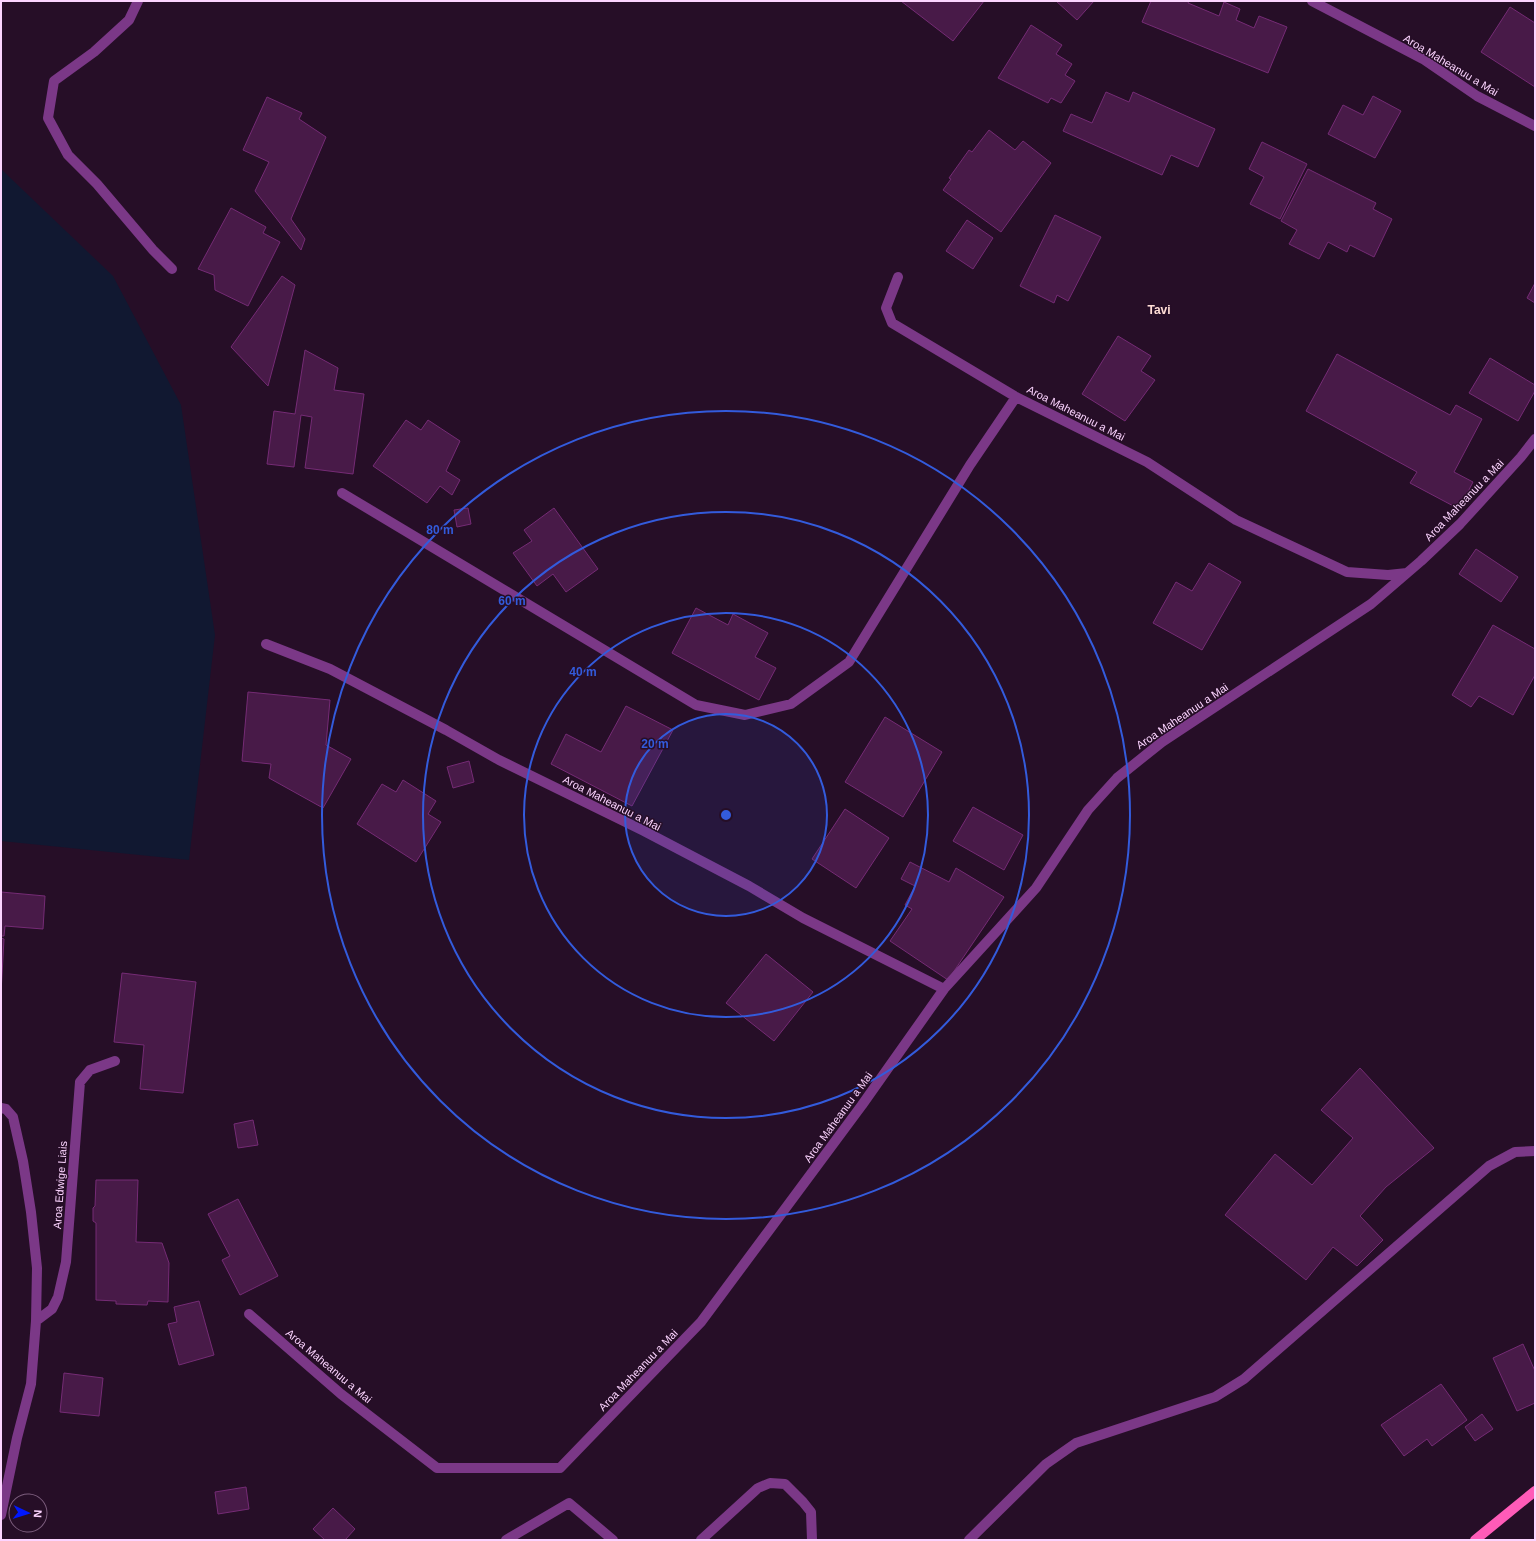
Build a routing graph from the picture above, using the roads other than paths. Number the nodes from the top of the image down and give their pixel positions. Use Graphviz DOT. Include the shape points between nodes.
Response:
graph roads {
  1 [pos="138,1"];
  2 [pos="1312,1"];
  3 [pos="1535,126"];
  4 [pos="172,269"];
  5 [pos="898,277"];
  6 [pos="1016,397"];
  7 [pos="1535,439"];
  8 [pos="342,494"];
  9 [pos="1407,573"];
  10 [pos="266,644"];
  11 [pos="944,989"];
  12 [pos="115,1061"];
  13 [pos="1,1108"];
  14 [pos="1535,1151"];
  15 [pos="249,1314"];
  16 [pos="36,1321"];
  17 [pos="1535,1491"];
  18 [pos="1,1515"];
  19 [pos="506,1540"];
  20 [pos="613,1540"];
  21 [pos="701,1540"];
  22 [pos="812,1540"];
  23 [pos="969,1540"];
  24 [pos="1475,1540"];
  1 -- 4 [label="street" via="129,20 94,52 54,81 48,118 68,155"];
  2 -- 3 [label="street, Aroa Maheanuu a Mai" via="1423,59 1477,96"];
  5 -- 6 [label="street, Aroa Maheanuu a Mai" via="886,308 892,323"];
  6 -- 8 [label="street" via="970,465 849,662 791,704 745,715 696,705"];
  6 -- 9 [label="street, Aroa Maheanuu a Mai" via="1147,462 1236,520 1347,572 1388,575"];
  7 -- 9 [label="street, Aroa Maheanuu a Mai" via="1460,524"];
  9 -- 11 [label="street, Aroa Maheanuu a Mai" via="1371,604 1162,742 1117,778 1088,810 1036,888"];
  10 -- 11 [label="street, Aroa Maheanuu a Mai" via="330,669 499,760 644,831 804,918"];
  11 -- 15 [label="street, Aroa Maheanuu a Mai" via="862,1105 701,1322 560,1468 437,1468 341,1394"];
  12 -- 16 [label="street, Aroa Edwige Liais" via="90,1070 80,1082 66,1262 58,1297 52,1309"];
  13 -- 16 [label="street" via="6,1109 13,1117 23,1160 37,1268"];
  14 -- 23 [label="street" via="1515,1152 1489,1166 1244,1379 1215,1397 1076,1444 1046,1464"];
  16 -- 18 [label="street" via="32,1384 17,1438"];
  17 -- 24 [label="main road"];
  19 -- 20 [label="street" via="570,1503"];
  21 -- 22 [label="street" via="758,1488 770,1483 785,1484 804,1502 811,1512"];
}
